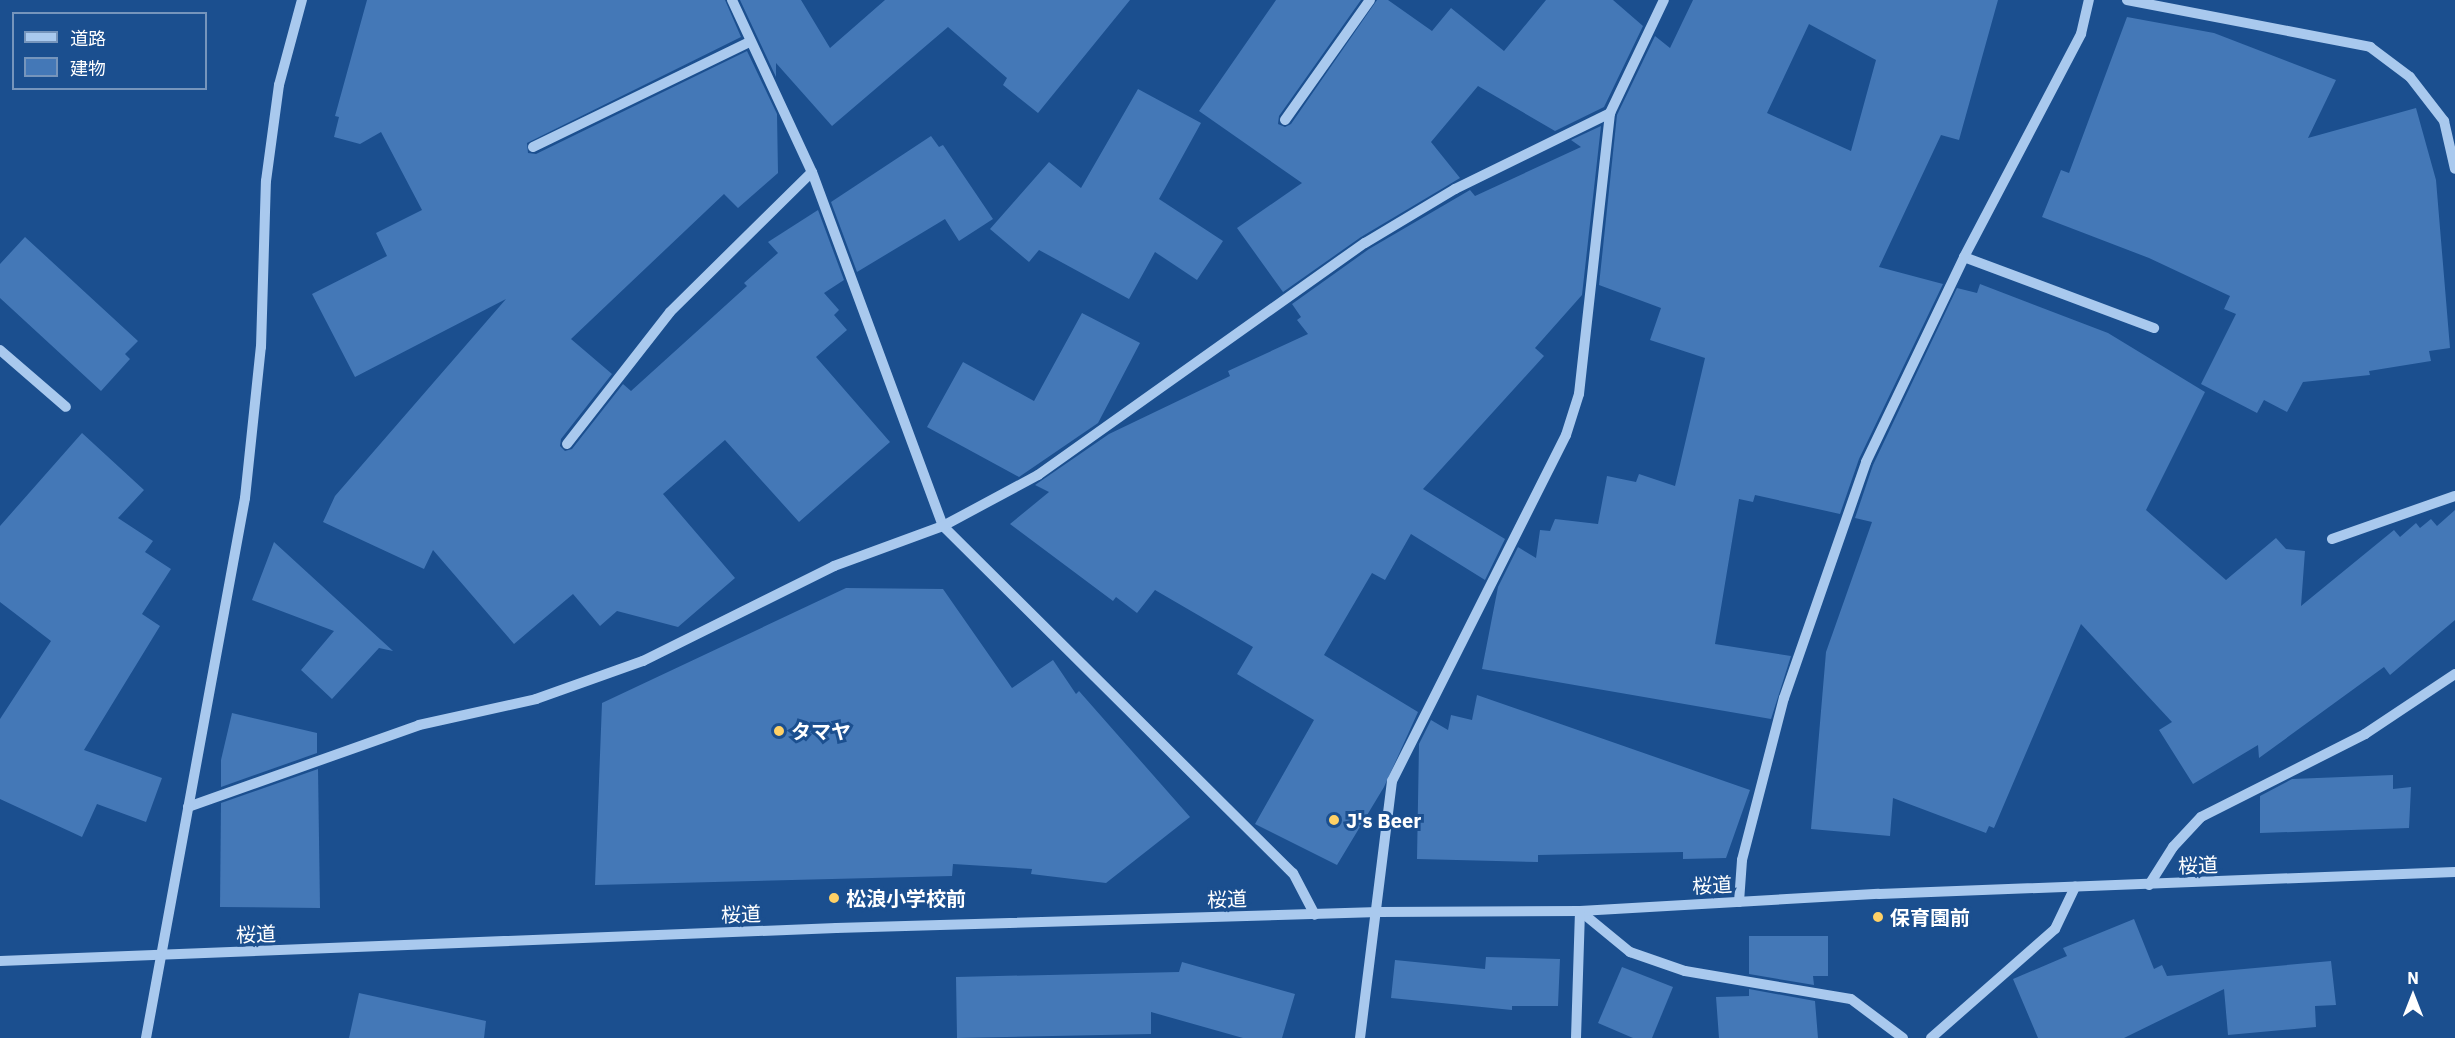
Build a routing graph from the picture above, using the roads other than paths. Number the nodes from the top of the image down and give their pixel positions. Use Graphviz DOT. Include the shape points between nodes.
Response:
graph roads {
  1 [pos="302,0"];
  2 [pos="732,0"];
  3 [pos="1370,0"];
  4 [pos="1664,0"];
  5 [pos="2089,0"];
  6 [pos="2127,0"];
  7 [pos="749,42"];
  8 [pos="1610,113"];
  9 [pos="1286,120"];
  10 [pos="533,147"];
  11 [pos="2455,169"];
  12 [pos="812,172"];
  13 [pos="1964,257"];
  14 [pos="2154,328"];
  15 [pos="0,350"];
  16 [pos="66,407"];
  17 [pos="567,444"];
  18 [pos="2455,496"];
  19 [pos="944,526"];
  20 [pos="2332,539"];
  21 [pos="2455,674"];
  22 [pos="188,807"];
  23 [pos="2455,872"];
  24 [pos="2149,885"];
  25 [pos="2075,887"];
  26 [pos="1739,902"];
  27 [pos="1580,911"];
  28 [pos="1379,912"];
  29 [pos="1315,915"];
  30 [pos="161,957"];
  31 [pos="0,960"];
  32 [pos="146,1038"];
  33 [pos="1360,1038"];
  34 [pos="1576,1038"];
  35 [pos="1903,1038"];
  36 [pos="1931,1038"];
  1 -- 22 [label="street" via="279,85 266,181 261,347 245,498"];
  2 -- 7 [label="street"];
  3 -- 9 [label="street"];
  4 -- 8 [label="street"];
  5 -- 13 [label="street" via="2081,34"];
  6 -- 11 [label="street" via="2370,47 2410,76 2444,121"];
  7 -- 10 [label="street"];
  7 -- 12 [label="street"];
  8 -- 19 [label="street" via="1455,189 1365,243 1038,475"];
  8 -- 28 [label="street" via="1579,394 1566,435 1392,781"];
  12 -- 17 [label="street" via="670,312"];
  12 -- 19 [label="street"];
  13 -- 14 [label="street"];
  13 -- 26 [label="street" via="1858,485 1784,698 1742,860"];
  15 -- 16 [label="street"];
  18 -- 20 [label="street"];
  19 -- 22 [label="street" via="834,566 643,661 536,699 419,725"];
  19 -- 29 [label="street" via="1293,873"];
  21 -- 24 [label="street" via="2365,734 2200,817 2173,847"];
  22 -- 30 [label="street"];
  23 -- 24 [label="street, 桜道"];
  24 -- 25 [label="street, 桜道"];
  25 -- 26 [label="street, 桜道"];
  25 -- 36 [label="street" via="2055,929"];
  26 -- 27 [label="street, 桜道"];
  27 -- 28 [label="street, 桜道"];
  27 -- 34 [label="street"];
  27 -- 35 [label="street" via="1630,952 1685,971 1851,999"];
  28 -- 29 [label="street, 桜道"];
  28 -- 33 [label="street"];
  29 -- 30 [label="street, 桜道" via="836,928"];
  30 -- 31 [label="street, 桜道"];
  30 -- 32 [label="street"];
}
